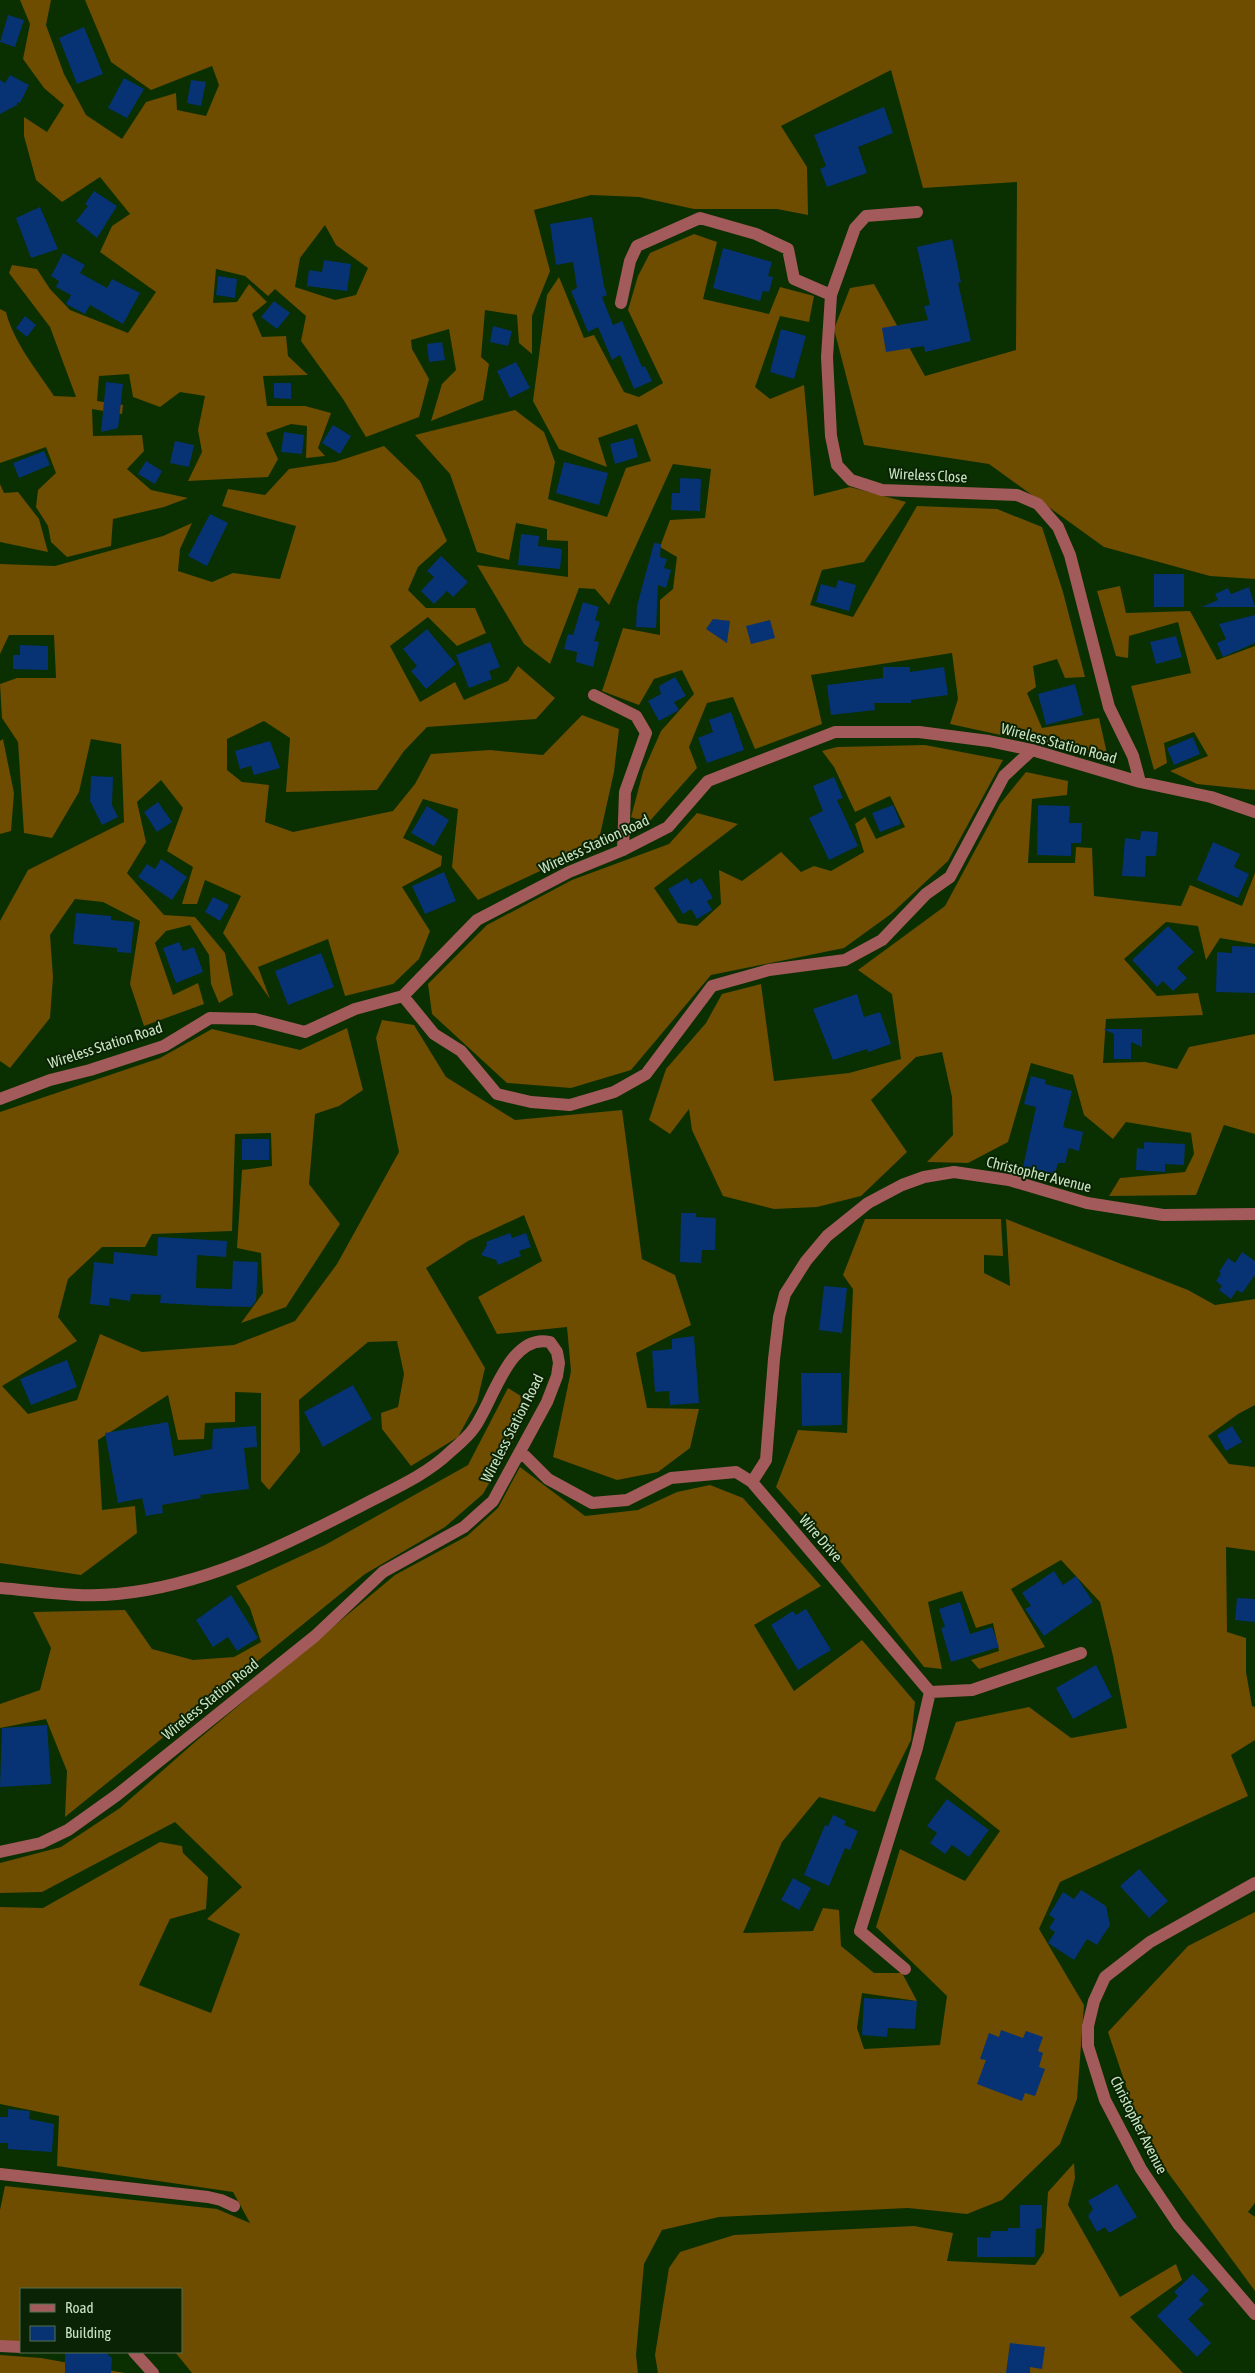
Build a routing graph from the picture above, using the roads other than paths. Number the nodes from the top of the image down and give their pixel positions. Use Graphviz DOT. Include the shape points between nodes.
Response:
graph roads {
  1 [pos="917,212"];
  2 [pos="831,295"];
  3 [pos="621,303"];
  4 [pos="594,695"];
  5 [pos="1032,750"];
  6 [pos="1140,782"];
  7 [pos="1255,812"];
  8 [pos="623,850"];
  9 [pos="403,996"];
  10 [pos="0,1099"];
  11 [pos="1255,1214"];
  12 [pos="521,1452"];
  13 [pos="752,1482"];
  14 [pos="0,1588"];
  15 [pos="1081,1653"];
  16 [pos="930,1692"];
  17 [pos="0,1852"];
  18 [pos="1255,1883"];
  19 [pos="905,1969"];
  20 [pos="0,2174"];
  21 [pos="234,2206"];
  22 [pos="1255,2314"];
  23 [pos="0,2346"];
  24 [pos="20,2347"];
  25 [pos="135,2353"];
  26 [pos="153,2373"];
  1 -- 2 [label="street, Wireless Close" via="866,216 854,228"];
  2 -- 3 [label="street" via="794,279 788,249 756,234 700,218 637,246 630,261"];
  2 -- 6 [label="street, Wireless Close" via="827,357 831,436 837,465 851,480 882,490 1017,495 1038,504 1058,528 1070,555 1109,707 1133,756"];
  4 -- 8 [label="street" via="636,716 646,733 625,792"];
  5 -- 6 [label="street, Wireless Station Road"];
  5 -- 8 [label="street, Wireless Station Road" via="919,732 835,732 708,781 668,827"];
  5 -- 9 [label="street" via="1004,776 950,877 926,894 882,940 846,960 769,970 712,986 646,1074 614,1092 570,1105 531,1102 497,1094 461,1051 434,1034"];
  6 -- 7 [label="street, Wireless Station Road" via="1211,797"];
  8 -- 9 [label="street, Wireless Station Road" via="569,872 477,920"];
  9 -- 10 [label="street, Wireless Station Road" via="356,1009 305,1032 255,1019 210,1018 164,1046 50,1080"];
  11 -- 13 [label="street, Christopher Avenue" via="1163,1214 1086,1203 1009,1180 954,1172 916,1180 868,1203 827,1236 785,1294 774,1359 766,1460"];
  12 -- 13 [label="street, Wire Drive" via="548,1479 592,1503 627,1500 671,1478 736,1472"];
  12 -- 14 [label="street, Wireless Station Road" via="547,1402 559,1363 550,1342 529,1343 516,1354 474,1429 436,1466 285,1545 200,1578 117,1594"];
  12 -- 17 [label="street, Wireless Station Road" via="493,1501 464,1528 383,1572 315,1636 117,1795 68,1830 41,1843"];
  13 -- 16 [label="street, Wire Drive"];
  15 -- 16 [label="street" via="972,1690"];
  16 -- 19 [label="street" via="918,1748 860,1931"];
  18 -- 22 [label="street, Christopher Avenue" via="1150,1942 1105,1977 1094,2001 1088,2026 1088,2046 1104,2100 1141,2169 1178,2224"];
  20 -- 21 [label="street" via="208,2197"];
  23 -- 24 [label="street"];
  25 -- 26 [label="street"];
}
